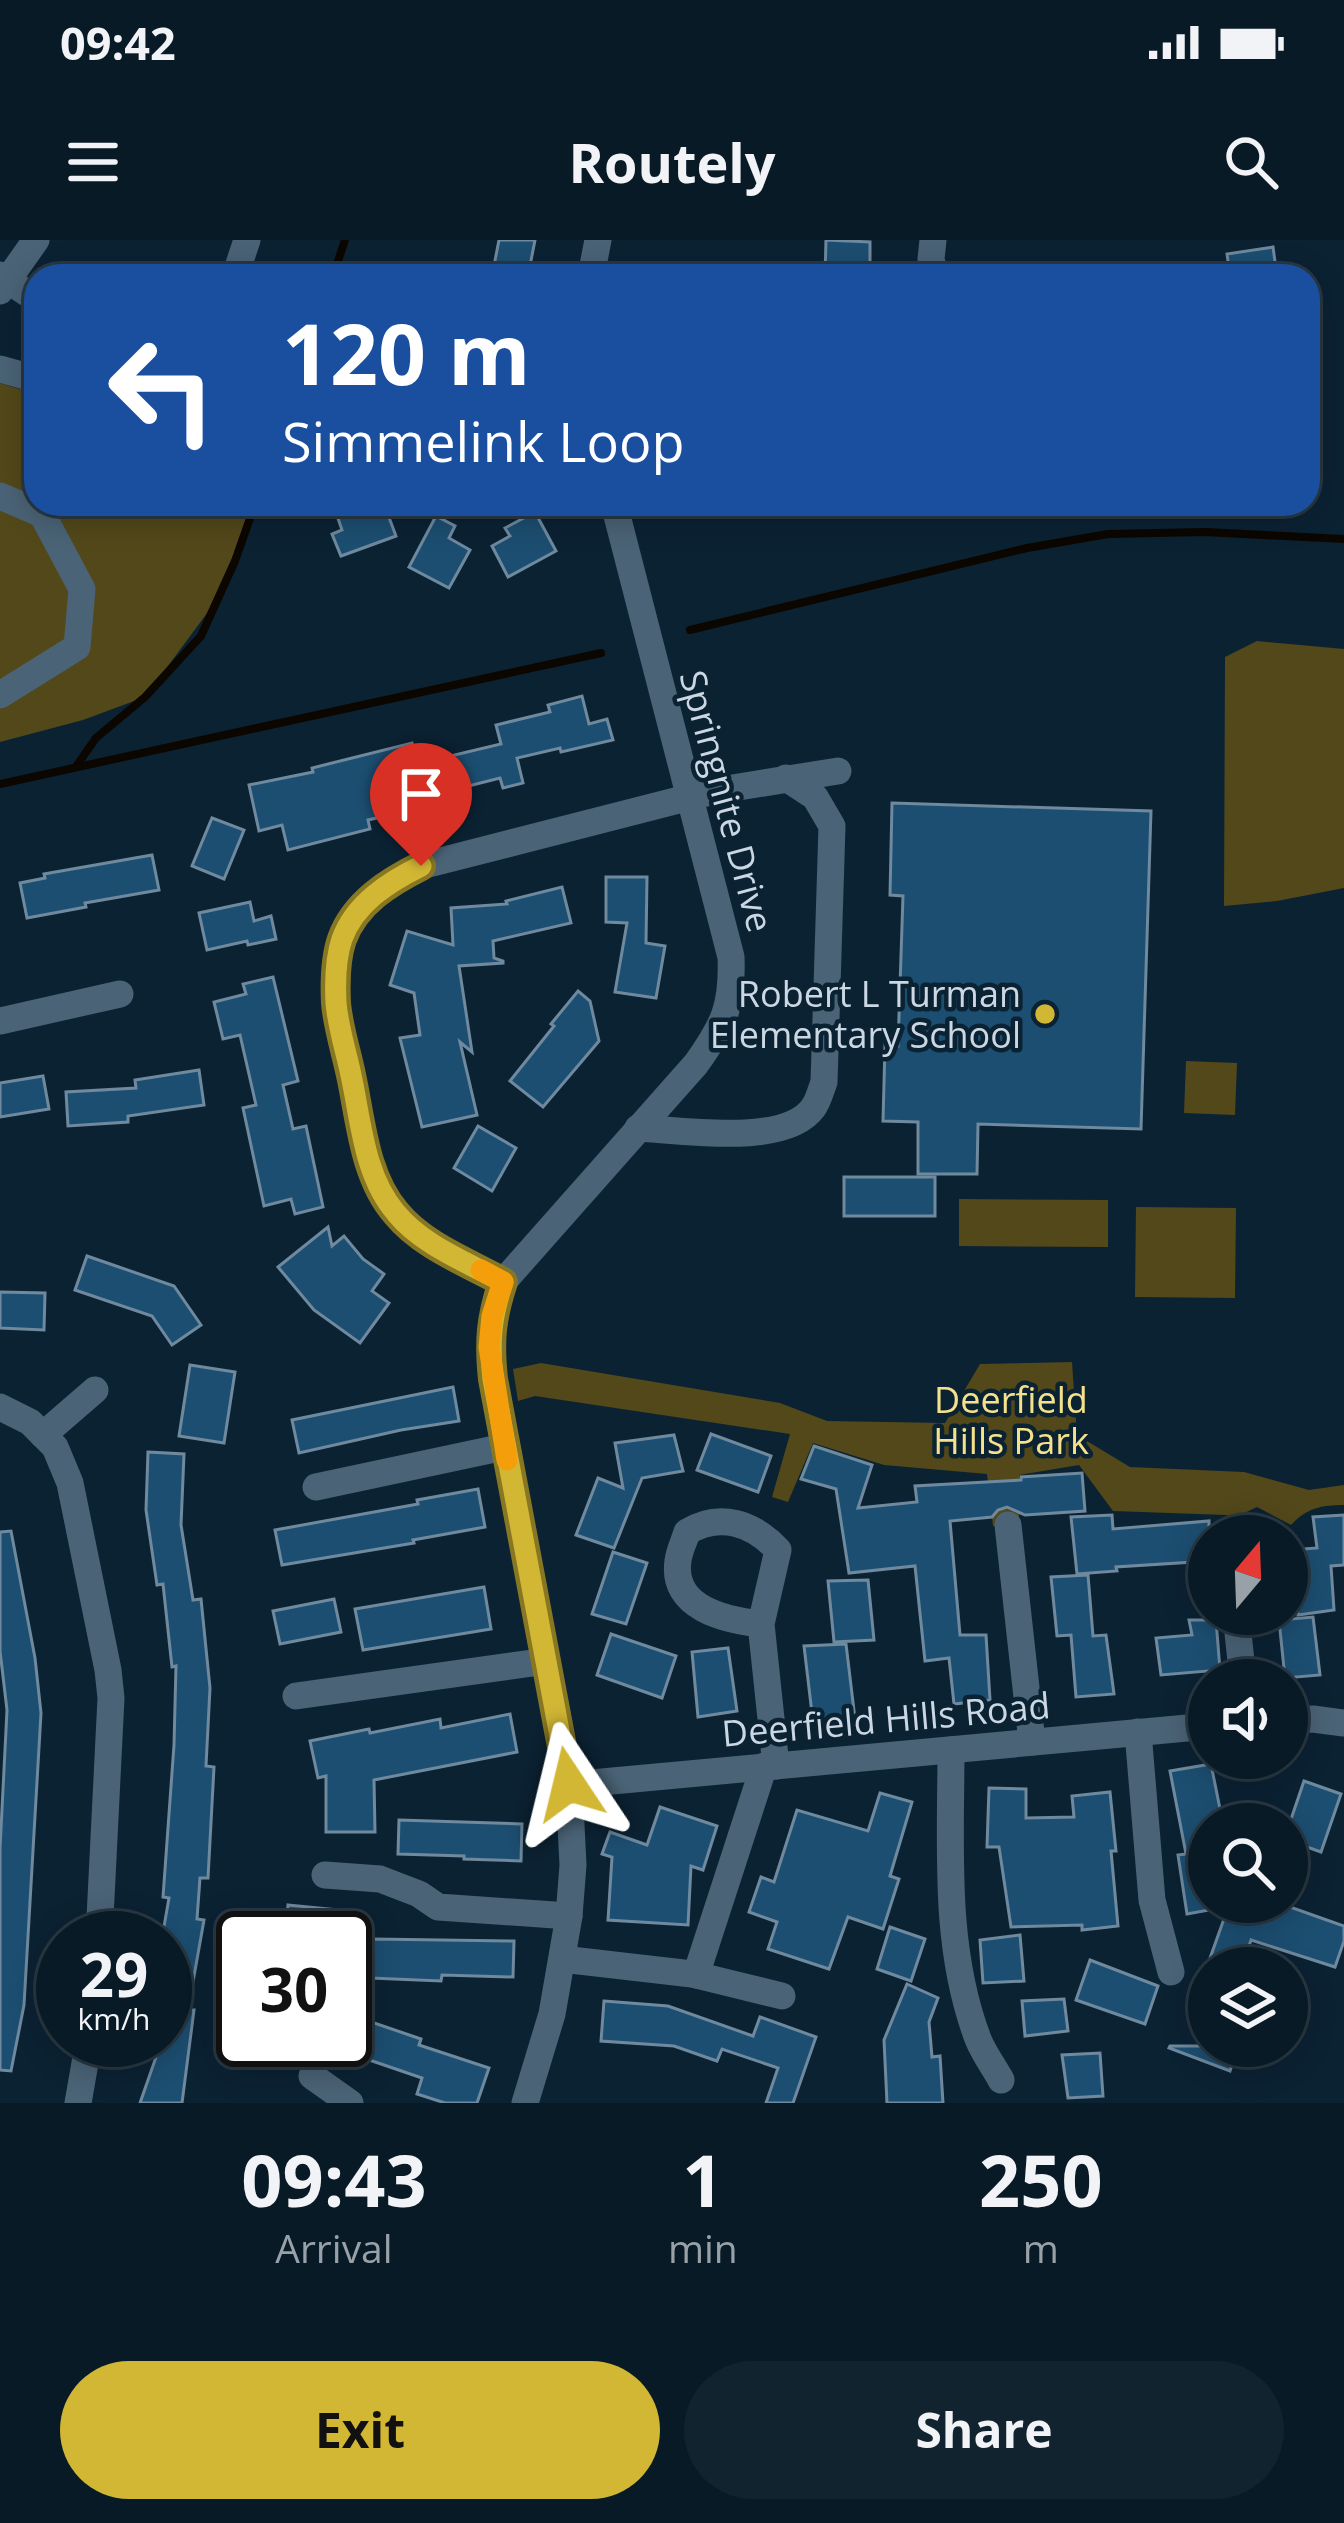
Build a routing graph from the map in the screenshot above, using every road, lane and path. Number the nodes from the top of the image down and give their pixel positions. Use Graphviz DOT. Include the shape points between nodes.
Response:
graph roads {
  1 [pos="36,240"];
  2 [pos="3,283"];
  3 [pos="43,516"];
  4 [pos="617,516"];
  5 [pos="0,695"];
  6 [pos="838,771"];
  7 [pos="786,778"];
  8 [pos="688,799"];
  9 [pos="120,994"];
  10 [pos="0,1021"];
  11 [pos="638,1128"];
  12 [pos="503,1282"];
  13 [pos="95,1390"];
  14 [pos="0,1407"];
  15 [pos="43,1435"];
  16 [pos="504,1448"];
  17 [pos="316,1487"];
  18 [pos="1008,1526"];
  19 [pos="761,1624"];
  20 [pos="548,1661"];
  21 [pos="296,1696"];
  22 [pos="1308,1719"];
  23 [pos="1344,1723"];
  24 [pos="1188,1728"];
  25 [pos="1138,1732"];
  26 [pos="1032,1742"];
  27 [pos="951,1750"];
  28 [pos="770,1766"];
  29 [pos="569,1784"];
  30 [pos="325,1875"];
  31 [pos="100,1911"];
  32 [pos="569,1916"];
  33 [pos="562,1959"];
  34 [pos="1171,1972"];
  35 [pos="696,1975"];
  36 [pos="782,1996"];
  37 [pos="84,2067"];
  38 [pos="312,2076"];
  39 [pos="1001,2080"];
  40 [pos="78,2103"];
  41 [pos="350,2103"];
  42 [pos="525,2103"];
  1 -- 2 [label="street"];
  3 -- 5 [label="street" via="82,589 77,647"];
  4 -- 8 [label="street, Springnite Drive"];
  6 -- 7 [label="street"];
  7 -- 8 [label="street"];
  7 -- 11 [label="street" via="815,797 832,826 819,1095 793,1126 767,1133"];
  8 -- 11 [label="street, Springnite Drive" via="731,957 729,1010 696,1064"];
  8 -- 12 [label="street" via="421,866 363,905 343,936 336,1007 379,1190 420,1236"];
  9 -- 10 [label="street"];
  11 -- 12 [label="street, Springnite Drive"];
  12 -- 16 [label="street, Springnite Drive" via="489,1347"];
  13 -- 15 [label="street"];
  14 -- 15 [label="street"];
  15 -- 31 [label="street" via="70,1483 108,1670"];
  16 -- 17 [label="street"];
  16 -- 20 [label="street, Springnite Drive"];
  18 -- 26 [label="street"];
  19 -- 28 [label="street"];
  20 -- 21 [label="street"];
  20 -- 29 [label="street, Springnite Drive"];
  22 -- 23 [label="street"];
  24 -- 25 [label="street, Deerfield Hills Road"];
  25 -- 26 [label="street, Deerfield Hills Road"];
  25 -- 34 [label="street" via="1152,1900"];
  26 -- 27 [label="street, Deerfield Hills Road"];
  27 -- 28 [label="street, Deerfield Hills Road"];
  27 -- 39 [label="street" via="958,1971 979,2042"];
  28 -- 29 [label="street, Deerfield Hills Road"];
  28 -- 35 [label="street"];
  29 -- 32 [label="street, Springnite Drive"];
  30 -- 32 [label="street" via="380,1879 438,1906"];
  32 -- 33 [label="street, Springnite Drive"];
  33 -- 35 [label="street"];
  33 -- 42 [label="street, Springnite Drive"];
  35 -- 36 [label="street"];
  37 -- 40 [label="street"];
  38 -- 41 [label="street"];
}
